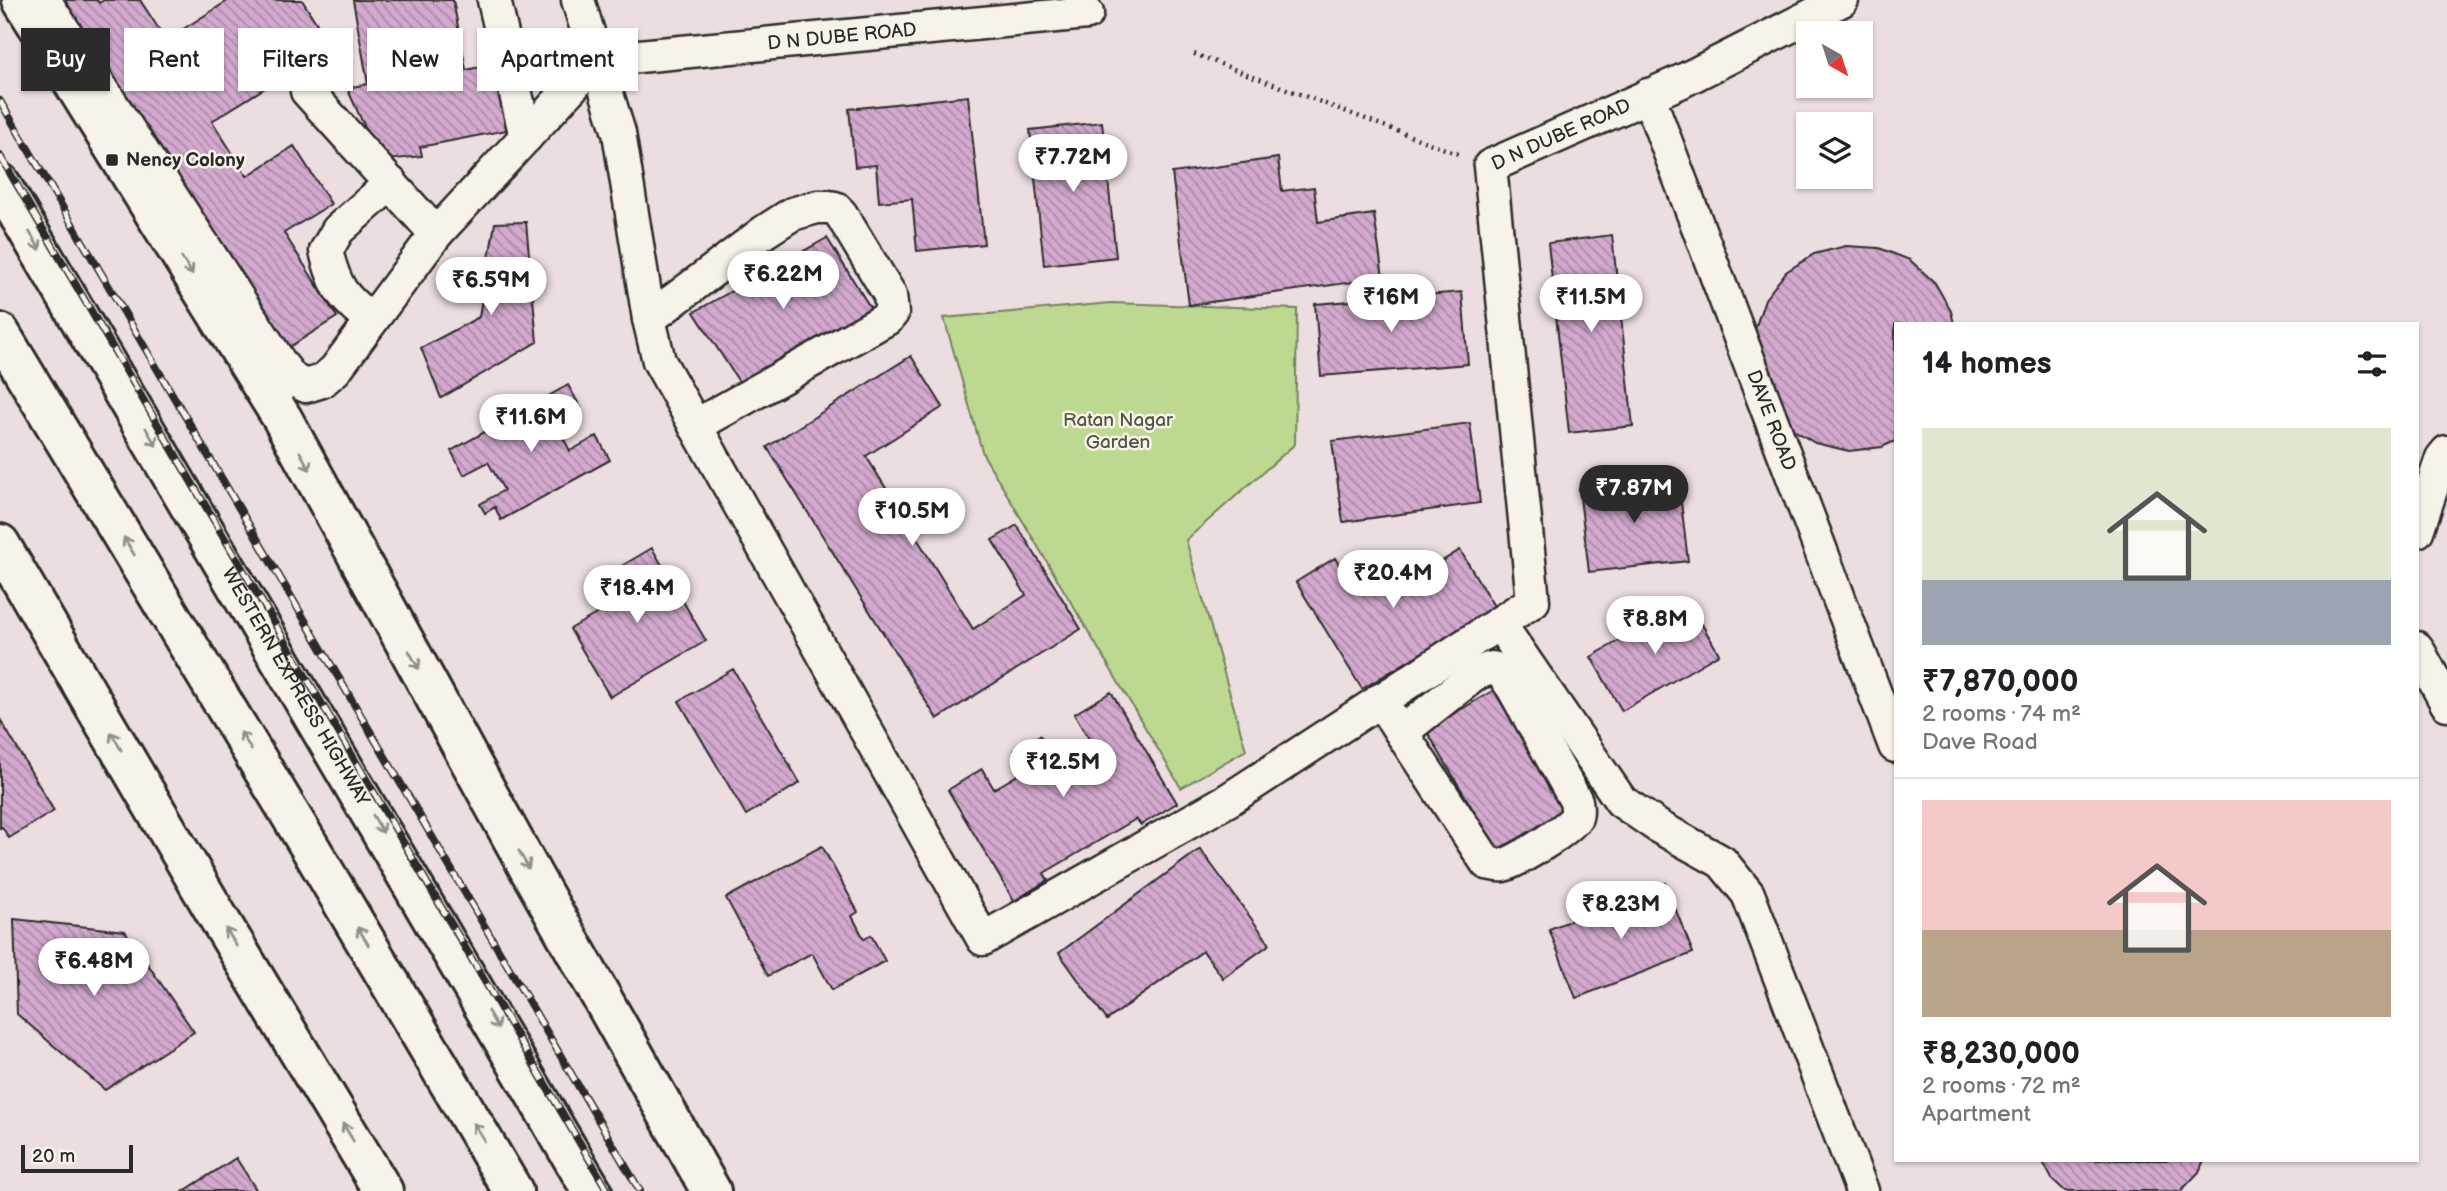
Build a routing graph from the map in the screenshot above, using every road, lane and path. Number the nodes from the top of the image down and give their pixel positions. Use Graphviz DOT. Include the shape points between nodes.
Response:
graph roads {
  1 [pos="22,0"];
  2 [pos="44,0"];
  3 [pos="494,0"];
  4 [pos="578,0"];
  5 [pos="1842,0"];
  6 [pos="1087,13"];
  7 [pos="587,28"];
  8 [pos="1194,54"];
  9 [pos="638,56"];
  10 [pos="307,91"];
  11 [pos="568,91"];
  12 [pos="606,91"];
  13 [pos="1648,95"];
  14 [pos="526,137"];
  15 [pos="1490,166"];
  16 [pos="0,183"];
  17 [pos="391,183"];
  18 [pos="436,234"];
  19 [pos="649,318"];
  20 [pos="372,320"];
  21 [pos="0,333"];
  22 [pos="695,426"];
  23 [pos="2447,452"];
  24 [pos="2419,525"];
  25 [pos="0,544"];
  26 [pos="1499,623"];
  27 [pos="2419,652"];
  28 [pos="1380,700"];
  29 [pos="2447,705"];
  30 [pos="1402,732"];
  31 [pos="1894,743"];
  32 [pos="383,1191"];
  33 [pos="513,1191"];
  34 [pos="592,1191"];
  35 [pos="711,1191"];
  36 [pos="1862,1191"];
  1 -- 35 [label="main road, one-way" via="282,418"];
  2 -- 20 [label="street" via="293,380 306,386 322,381"];
  3 -- 14 [label="street"];
  4 -- 7 [label="street"];
  5 -- 13 [label="street, D N DUBE ROAD"];
  6 -- 9 [label="street, D N DUBE ROAD"];
  8 -- 15 [label="path, D N DUBE ROAD"];
  10 -- 17 [label="street"];
  11 -- 14 [label="street"];
  12 -- 19 [label="street" via="619,133"];
  13 -- 15 [label="street, D N DUBE ROAD"];
  13 -- 31 [label="street, DAVE ROAD"];
  14 -- 18 [label="street"];
  15 -- 26 [label="street" via="1533,601"];
  16 -- 34 [label="main road, WESTERN EXPRESS HIGHWAY, one-way"];
  17 -- 18 [label="street"];
  17 -- 20 [label="street" via="338,230 326,251 343,295"];
  18 -- 20 [label="street"];
  19 -- 22 [label="street" via="659,361"];
  19 -- 22 [label="street" via="764,232 792,214 817,207 835,208 841,214 890,295 892,313 888,318"];
  33 -- 21 [label="main road, one-way"];
  22 -- 28 [label="street" via="984,939 1228,800"];
  23 -- 24 [label="street"];
  32 -- 25 [label="main road, one-way"];
  26 -- 28 [label="street"];
  26 -- 36 [label="street" via="1621,801 1722,862 1748,894"];
  27 -- 29 [label="street"];
  28 -- 30 [label="street"];
  30 -- 30 [label="street" via="1487,863 1502,865 1519,858 1576,818 1576,801 1500,670 1477,673"];
}
